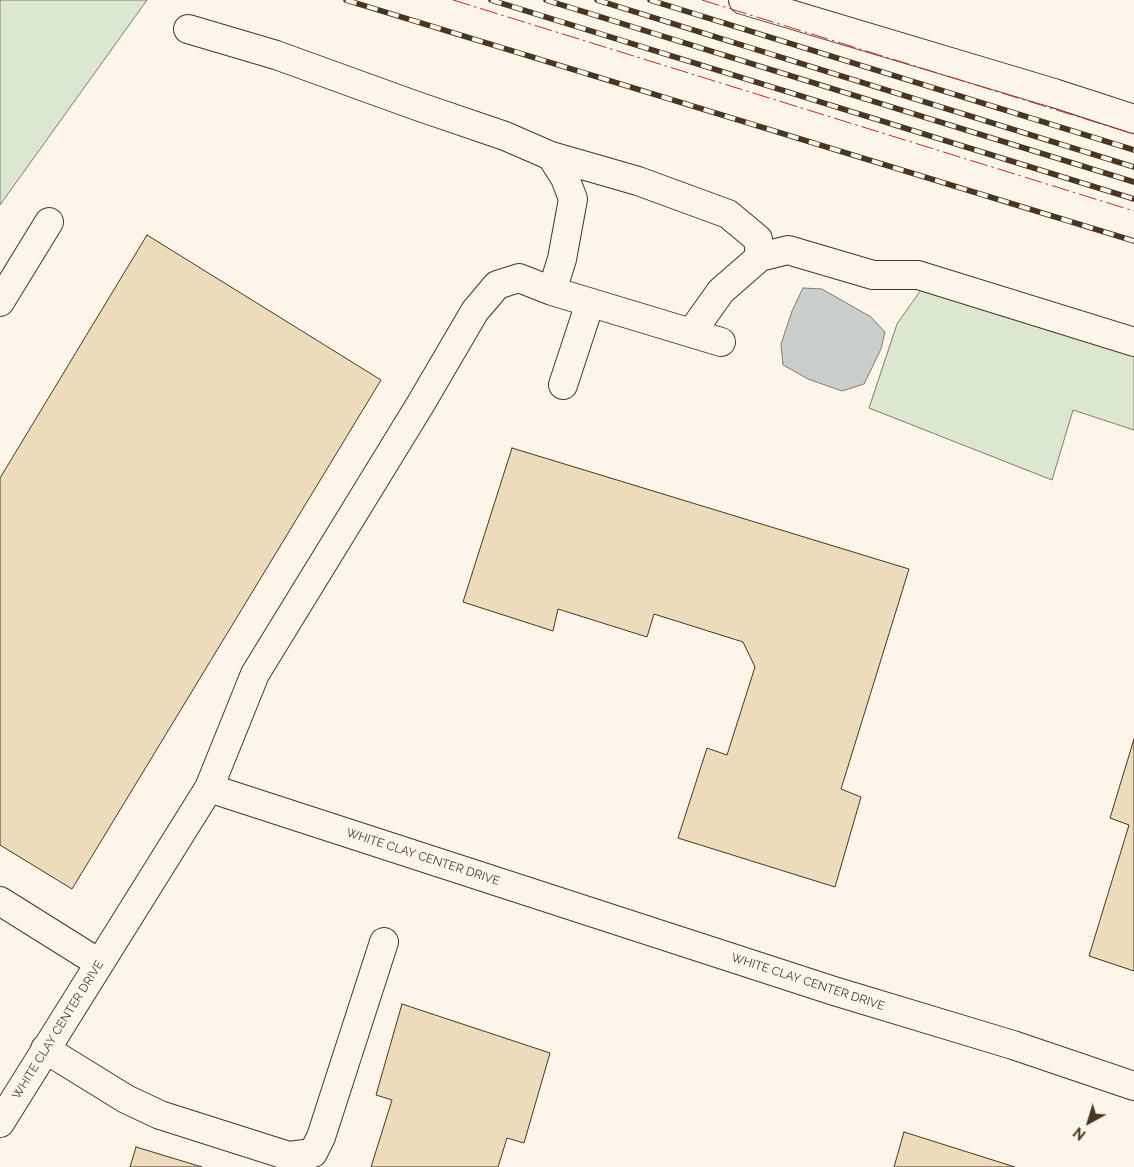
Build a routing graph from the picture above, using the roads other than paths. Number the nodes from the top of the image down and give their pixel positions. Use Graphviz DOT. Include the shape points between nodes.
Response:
graph roads {
  1 [pos="744,0"];
  2 [pos="188,30"];
  3 [pos="1134,119"];
  4 [pos="551,156"];
  5 [pos="49,222"];
  6 [pos="760,257"];
  7 [pos="552,291"];
  8 [pos="0,302"];
  9 [pos="590,303"];
  10 [pos="691,333"];
  11 [pos="721,342"];
  12 [pos="1134,342"];
  13 [pos="562,384"];
  14 [pos="209,788"];
  15 [pos="0,901"];
  16 [pos="384,942"];
  17 [pos="99,963"];
  18 [pos="45,1049"];
  19 [pos="1134,1086"];
  20 [pos="0,1123"];
  1 -- 3 [label="lane"];
  2 -- 4 [label="lane" via="276,56 505,136"];
  4 -- 6 [label="lane" via="638,181 728,214 758,239"];
  4 -- 7 [label="lane" via="573,199 562,259"];
  5 -- 8 [label="lane"];
  6 -- 10 [label="lane" via="722,291"];
  6 -- 12 [label="lane" via="788,250 872,276 918,275"];
  7 -- 9 [label="lane"];
  7 -- 14 [label="lane" via="519,278 498,285 475,311 255,674"];
  9 -- 10 [label="lane"];
  9 -- 13 [label="lane"];
  10 -- 11 [label="lane"];
  14 -- 17 [label="lane, WHITE CLAY CENTER DRIVE"];
  14 -- 19 [label="lane, WHITE CLAY CENTER DRIVE"];
  15 -- 17 [label="lane"];
  16 -- 18 [label="lane" via="322,1137 313,1153 289,1156 160,1115 126,1099"];
  17 -- 18 [label="lane, WHITE CLAY CENTER DRIVE"];
  18 -- 20 [label="lane, WHITE CLAY CENTER DRIVE"];
}
